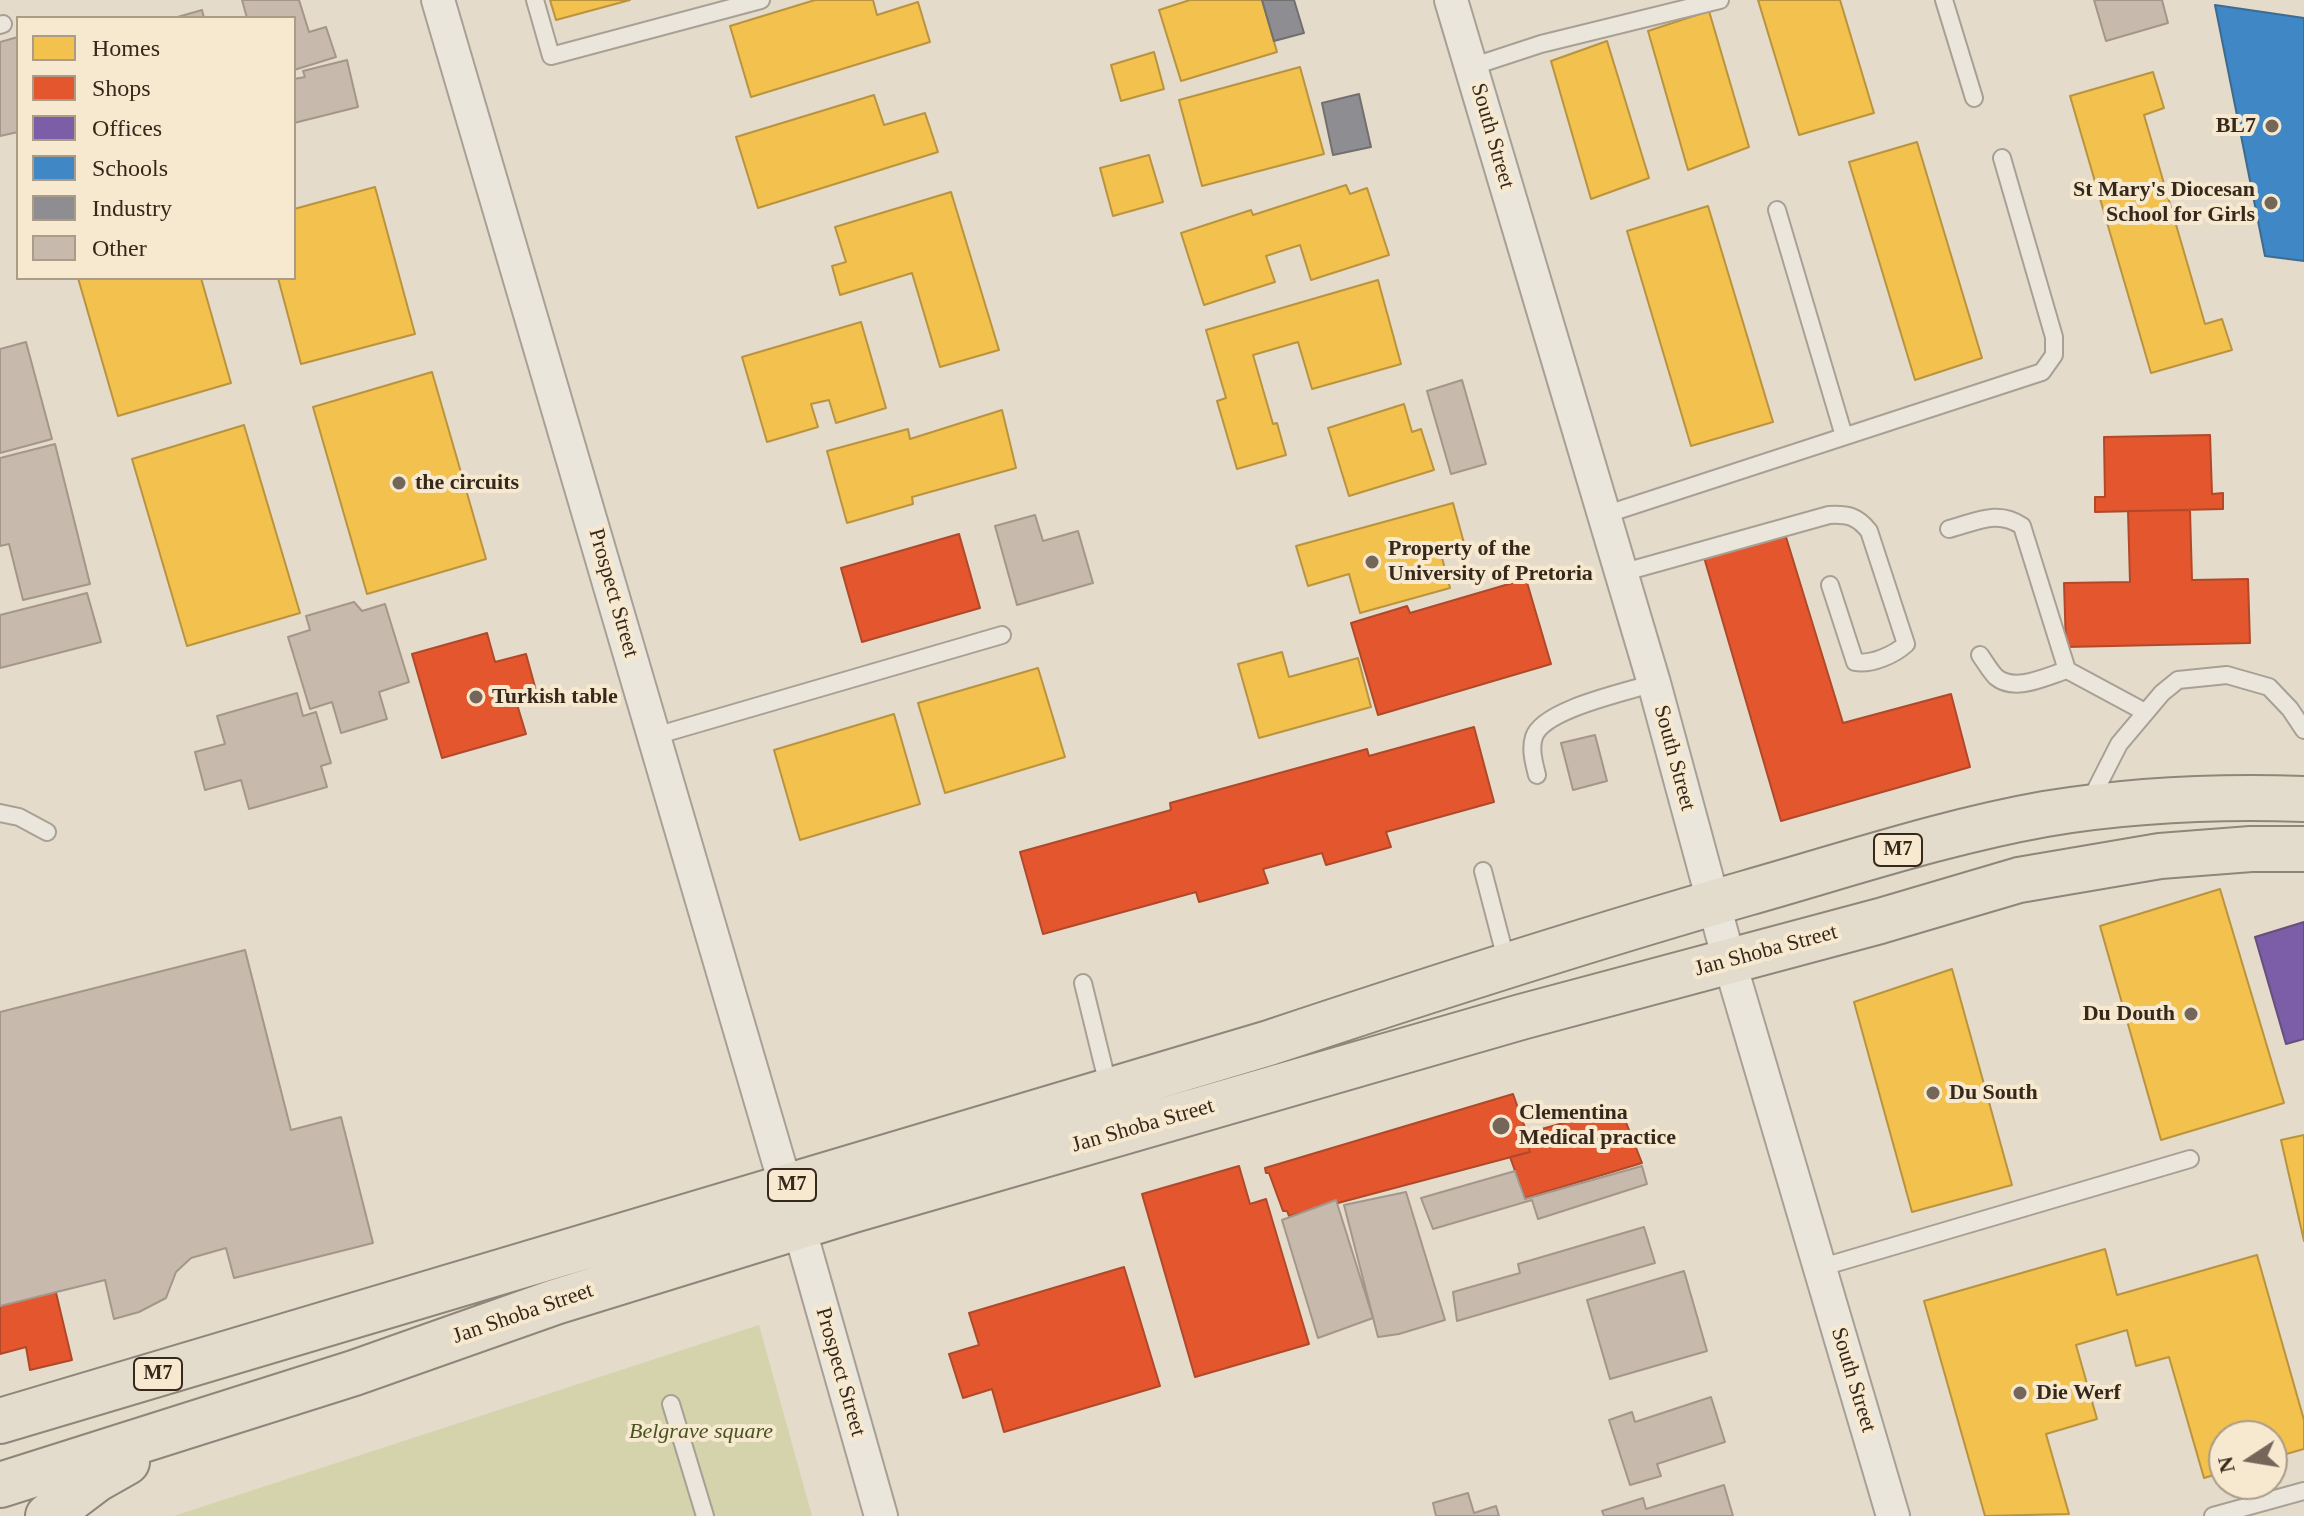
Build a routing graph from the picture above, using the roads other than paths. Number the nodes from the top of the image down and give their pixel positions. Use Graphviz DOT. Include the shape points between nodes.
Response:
graph roads {
  1 [pos="438,0"];
  2 [pos="535,0"];
  3 [pos="761,0"];
  4 [pos="1451,0"];
  5 [pos="1720,0"];
  6 [pos="1944,0"];
  7 [pos="1471,67"];
  8 [pos="1974,98"];
  9 [pos="2002,158"];
  10 [pos="1777,210"];
  11 [pos="1844,436"];
  12 [pos="1604,515"];
  13 [pos="1949,529"];
  14 [pos="1621,573"];
  15 [pos="1830,585"];
  16 [pos="1002,635"];
  17 [pos="1980,655"];
  18 [pos="2067,670"];
  19 [pos="1654,683"];
  20 [pos="2145,712"];
  21 [pos="2304,730"];
  22 [pos="655,736"];
  23 [pos="1537,775"];
  24 [pos="2304,799"];
  25 [pos="2086,809"];
  26 [pos="0,813"];
  27 [pos="47,832"];
  28 [pos="2304,849"];
  29 [pos="1483,871"];
  30 [pos="1713,903"];
  31 [pos="1729,960"];
  32 [pos="1508,965"];
  33 [pos="1083,983"];
  34 [pos="1110,1091"];
  35 [pos="2190,1159"];
  36 [pos="793,1207"];
  37 [pos="1819,1268"];
  38 [pos="671,1404"];
  39 [pos="202,1420"];
  40 [pos="0,1421"];
  41 [pos="0,1485"];
  42 [pos="2304,1491"];
  43 [pos="48,1516"];
  44 [pos="705,1516"];
  45 [pos="881,1516"];
  46 [pos="1893,1516"];
  47 [pos="2213,1516"];
  1 -- 22 [label="street, Prospect Street"];
  2 -- 3 [label="lane" via="551,56"];
  4 -- 7 [label="street, South Street"];
  5 -- 7 [label="lane" via="1541,44"];
  6 -- 8 [label="lane"];
  7 -- 12 [label="street, South Street"];
  9 -- 11 [label="lane" via="2054,337 2054,355 2042,372"];
  10 -- 11 [label="lane"];
  11 -- 12 [label="lane"];
  12 -- 14 [label="street, South Street"];
  13 -- 18 [label="lane" via="1998,516 2022,526"];
  14 -- 15 [label="lane" via="1847,514 1869,531 1906,644 1864,664 1855,662"];
  14 -- 19 [label="street, South Street"];
  16 -- 22 [label="lane"];
  17 -- 18 [label="lane" via="1997,678 2009,683"];
  18 -- 20 [label="lane"];
  19 -- 23 [label="lane" via="1548,720 1534,738"];
  19 -- 30 [label="street, South Street"];
  20 -- 21 [label="lane" via="2178,680 2227,675 2269,687"];
  20 -- 25 [label="lane" via="2119,744"];
  22 -- 36 [label="street, Prospect Street"];
  24 -- 25 [label="main road, Jan Shoba Street / M7" via="2191,799"];
  25 -- 30 [label="main road, Jan Shoba Street / M7" via="1970,830"];
  26 -- 27 [label="lane"];
  28 -- 31 [label="main road, Jan Shoba Street / M7" via="2160,856 2019,880"];
  29 -- 32 [label="lane"];
  30 -- 31 [label="street, South Street"];
  30 -- 32 [label="main road, Jan Shoba Street / M7"];
  31 -- 36 [label="main road, Jan Shoba Street / M7"];
  31 -- 37 [label="street, South Street"];
  32 -- 34 [label="main road, Jan Shoba Street / M7"];
  33 -- 34 [label="lane"];
  34 -- 36 [label="main road, Jan Shoba Street / M7"];
  35 -- 37 [label="lane"];
  36 -- 39 [label="main road, Jan Shoba Street / M7" via="555,1302"];
  36 -- 40 [label="main road, Jan Shoba Street / M7"];
  36 -- 45 [label="street, Prospect Street"];
  37 -- 46 [label="street, South Street"];
  38 -- 44 [label="lane"];
  39 -- 41 [label="main road, Jan Shoba Street / M7"];
  39 -- 43 [label="main road" via="97,1479"];
  42 -- 47 [label="lane"];
}
